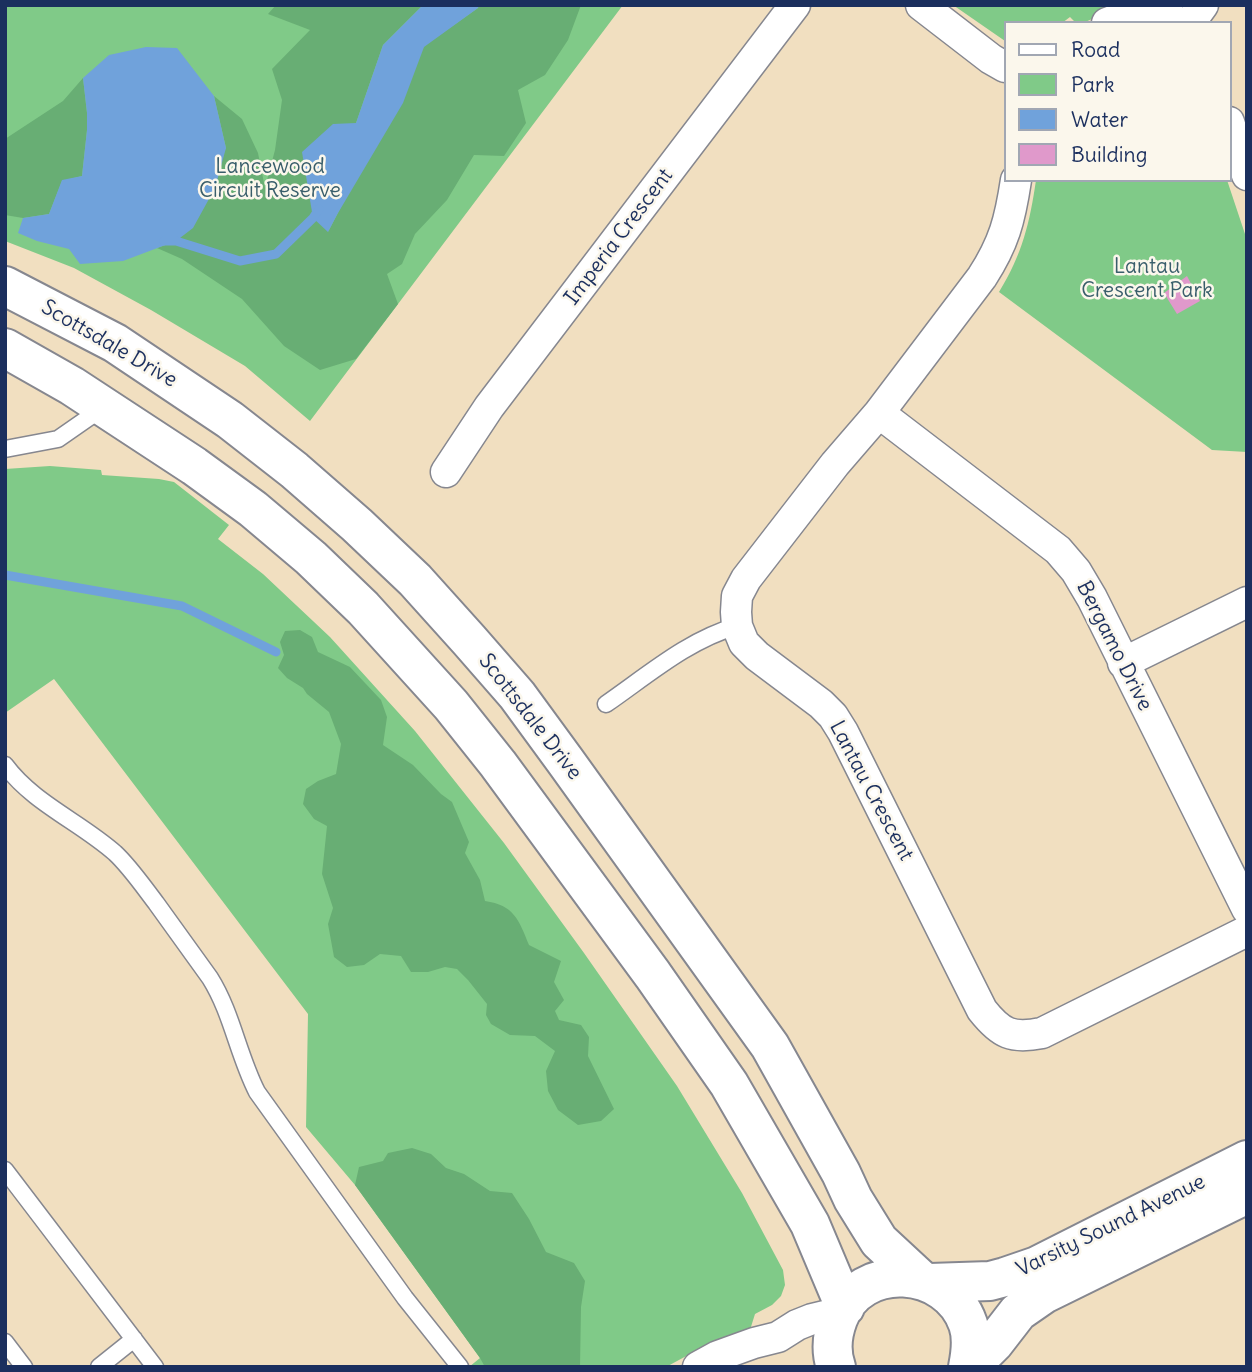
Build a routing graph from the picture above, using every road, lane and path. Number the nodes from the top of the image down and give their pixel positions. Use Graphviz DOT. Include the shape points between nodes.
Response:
graph roads {
  1 [pos="795,5"];
  2 [pos="921,5"];
  3 [pos="1203,5"];
  4 [pos="1112,21"];
  5 [pos="1177,21"];
  6 [pos="1191,21"];
  7 [pos="1004,66"];
  8 [pos="1231,128"];
  9 [pos="1247,175"];
  10 [pos="1016,182"];
  11 [pos="5,286"];
  12 [pos="5,348"];
  13 [pos="104,407"];
  14 [pos="878,413"];
  15 [pos="5,449"];
  16 [pos="446,472"];
  17 [pos="1247,602"];
  18 [pos="737,626"];
  19 [pos="1123,663"];
  20 [pos="606,704"];
  21 [pos="5,765"];
  22 [pos="1247,909"];
  23 [pos="1247,931"];
  24 [pos="1247,1160"];
  25 [pos="5,1170"];
  26 [pos="1247,1194"];
  27 [pos="925,1281"];
  28 [pos="843,1309"];
  29 [pos="134,1339"];
  30 [pos="5,1342"];
  31 [pos="24,1367"];
  32 [pos="99,1367"];
  33 [pos="155,1367"];
  34 [pos="460,1367"];
  35 [pos="698,1367"];
  36 [pos="836,1367"];
  37 [pos="969,1367"];
  1 -- 16 [label="street, Imperia Crescent" via="489,407"];
  2 -- 7 [label="street"];
  3 -- 6 [label="street"];
  4 -- 5 [label="street" via="1156,13"];
  8 -- 9 [label="street"];
  10 -- 14 [label="street" via="1007,229 996,254"];
  11 -- 27 [label="main road, Scottsdale Drive" via="115,343 230,420 294,470 415,580 517,695 566,762 770,1046 879,1241"];
  12 -- 13 [label="main road"];
  13 -- 15 [label="lane" via="58,439"];
  13 -- 28 [label="main road" via="253,509 311,558 451,705 729,1084 810,1223"];
  14 -- 18 [label="street" via="746,579 737,596"];
  14 -- 19 [label="street, Bergamo Drive" via="1058,550 1092,598"];
  17 -- 19 [label="street"];
  18 -- 20 [label="lane" via="691,645"];
  18 -- 23 [label="street, Lantau Crescent" via="744,643 821,704 843,732 982,1010 1009,1034 1042,1033"];
  19 -- 22 [label="street, Bergamo Drive"];
  21 -- 34 [label="lane" via="36,796 118,856 140,882 220,993 257,1092"];
  24 -- 27 [label="main road, Varsity Sound Avenue" via="1037,1266 990,1281"];
  25 -- 29 [label="lane"];
  26 -- 37 [label="main road, Varsity Sound Avenue" via="1044,1294 1018,1312"];
  27 -- 28 [label="main road, Varsity Sound Avenue" via="898,1276 875,1282 855,1294"];
  27 -- 37 [label="main road, Scottsdale Drive" via="958,1304 968,1324"];
  28 -- 35 [label="street"];
  28 -- 36 [label="main road" via="833,1334"];
  29 -- 32 [label="lane"];
  29 -- 33 [label="lane"];
  30 -- 31 [label="lane"];
}
